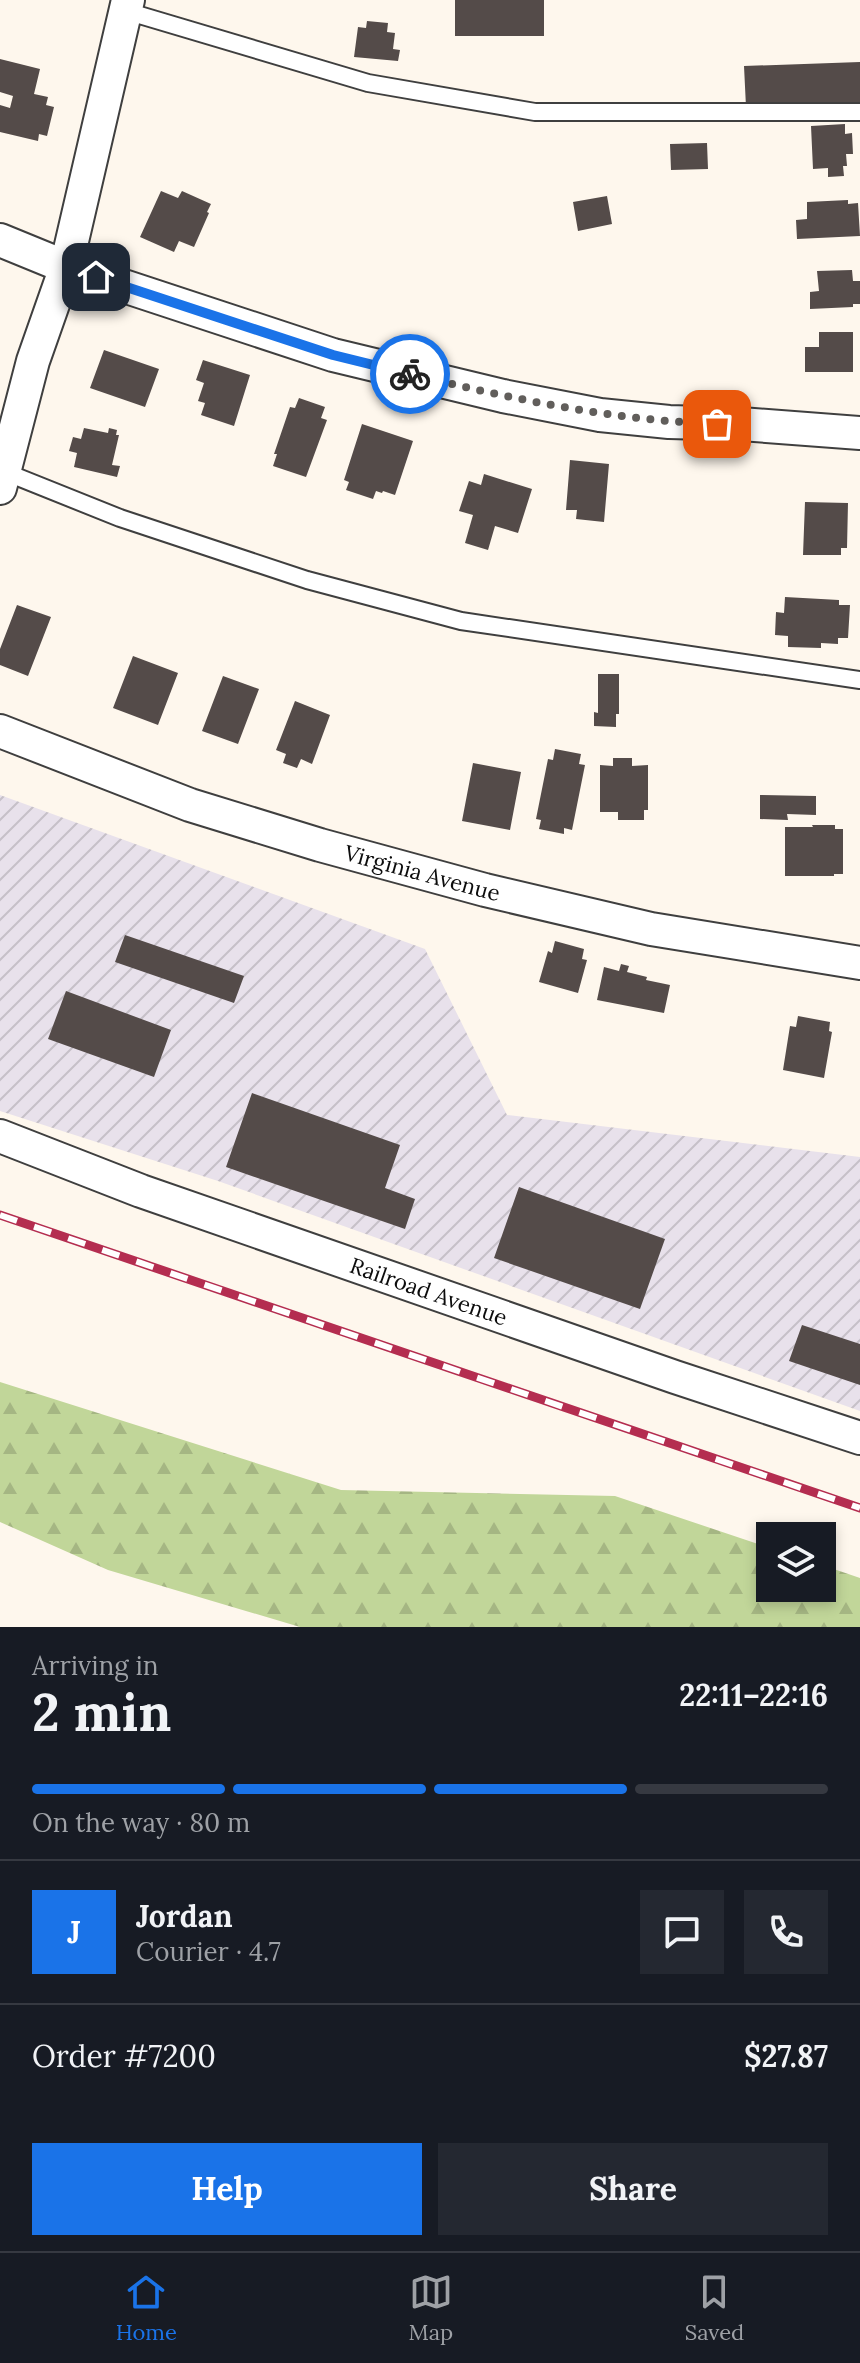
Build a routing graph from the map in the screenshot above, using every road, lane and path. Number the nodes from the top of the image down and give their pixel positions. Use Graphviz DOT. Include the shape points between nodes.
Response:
graph roads {
  1 [pos="127,5"];
  2 [pos="860,112"];
  3 [pos="0,240"];
  4 [pos="66,267"];
  5 [pos="860,433"];
  6 [pos="1,476"];
  7 [pos="860,680"];
  8 [pos="0,731"];
  9 [pos="860,963"];
  10 [pos="0,1136"];
  11 [pos="860,1438"];
  1 -- 2 [label="lane" via="368,83 535,112"];
  1 -- 4 [label="street"];
  3 -- 4 [label="street"];
  4 -- 5 [label="street" via="333,355 503,396 655,421"];
  4 -- 6 [label="street"];
  6 -- 7 [label="lane" via="307,580 461,621"];
  8 -- 9 [label="street, Virginia Avenue" via="190,805 485,890 651,929"];
  10 -- 11 [label="street, Railroad Avenue" via="141,1191"];
}
